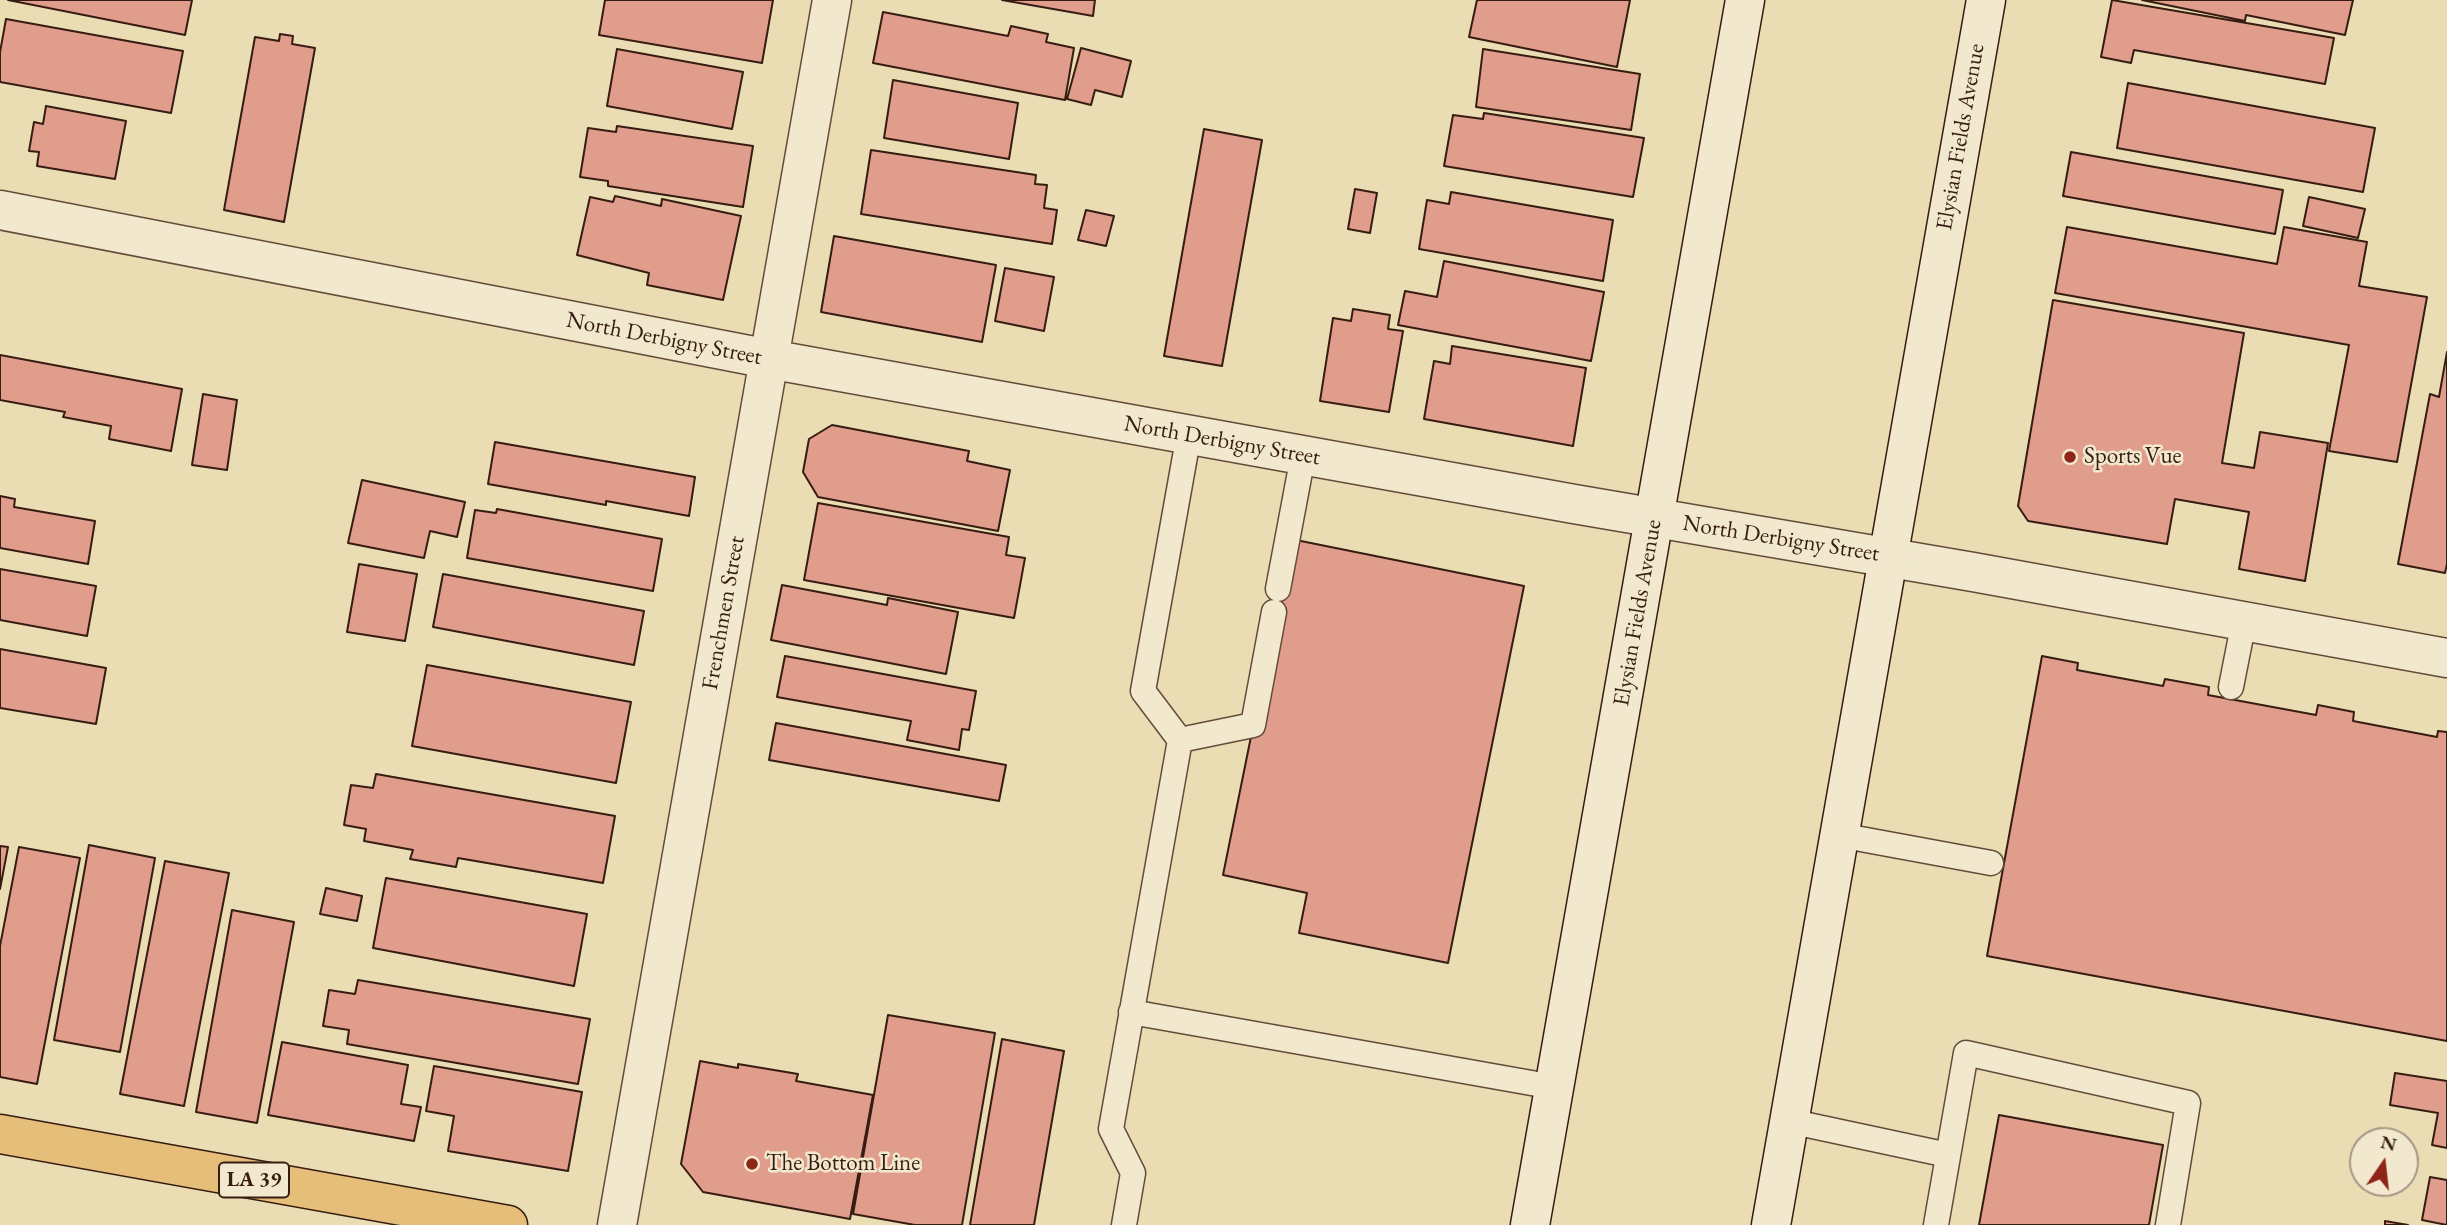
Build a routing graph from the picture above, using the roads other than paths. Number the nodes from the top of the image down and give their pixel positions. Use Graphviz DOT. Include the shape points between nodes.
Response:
graph roads {
  1 [pos="832,0"];
  2 [pos="1745,0"];
  3 [pos="1986,0"];
  4 [pos="0,210"];
  5 [pos="769,359"];
  6 [pos="1188,434"];
  7 [pos="1303,456"];
  8 [pos="1655,518"];
  9 [pos="1887,556"];
  10 [pos="2244,621"];
  11 [pos="2447,658"];
  12 [pos="2231,687"];
  13 [pos="1180,740"];
  14 [pos="1839,835"];
  15 [pos="1991,863"];
  16 [pos="1131,1012"];
  17 [pos="1554,1087"];
  18 [pos="1789,1121"];
  19 [pos="0,1135"];
  20 [pos="1948,1155"];
  21 [pos="508,1225"];
  22 [pos="617,1225"];
  23 [pos="1125,1225"];
  24 [pos="1530,1225"];
  25 [pos="1771,1225"];
  26 [pos="1936,1225"];
  27 [pos="2168,1225"];
  1 -- 5 [label="street, Frenchmen Street"];
  2 -- 8 [label="street, Elysian Fields Avenue"];
  3 -- 9 [label="street, Elysian Fields Avenue"];
  4 -- 5 [label="street, North Derbigny Street"];
  5 -- 6 [label="street, North Derbigny Street"];
  5 -- 22 [label="street, Frenchmen Street"];
  6 -- 7 [label="street, North Derbigny Street"];
  6 -- 13 [label="lane" via="1143,691"];
  7 -- 8 [label="street, North Derbigny Street"];
  7 -- 13 [label="lane" via="1253,726"];
  8 -- 9 [label="street, North Derbigny Street"];
  8 -- 17 [label="street, Elysian Fields Avenue"];
  9 -- 10 [label="street, North Derbigny Street"];
  9 -- 14 [label="street, Elysian Fields Avenue"];
  10 -- 11 [label="street, North Derbigny Street"];
  10 -- 12 [label="lane"];
  13 -- 16 [label="lane"];
  14 -- 15 [label="lane"];
  14 -- 18 [label="street, Elysian Fields Avenue"];
  16 -- 17 [label="lane"];
  16 -- 23 [label="lane" via="1111,1129 1133,1173"];
  17 -- 24 [label="street, Elysian Fields Avenue"];
  18 -- 20 [label="lane"];
  18 -- 25 [label="street, Elysian Fields Avenue"];
  19 -- 21 [label="main road, LA 39"];
  20 -- 26 [label="lane"];
  20 -- 27 [label="lane" via="1966,1054 2188,1103"];
}
